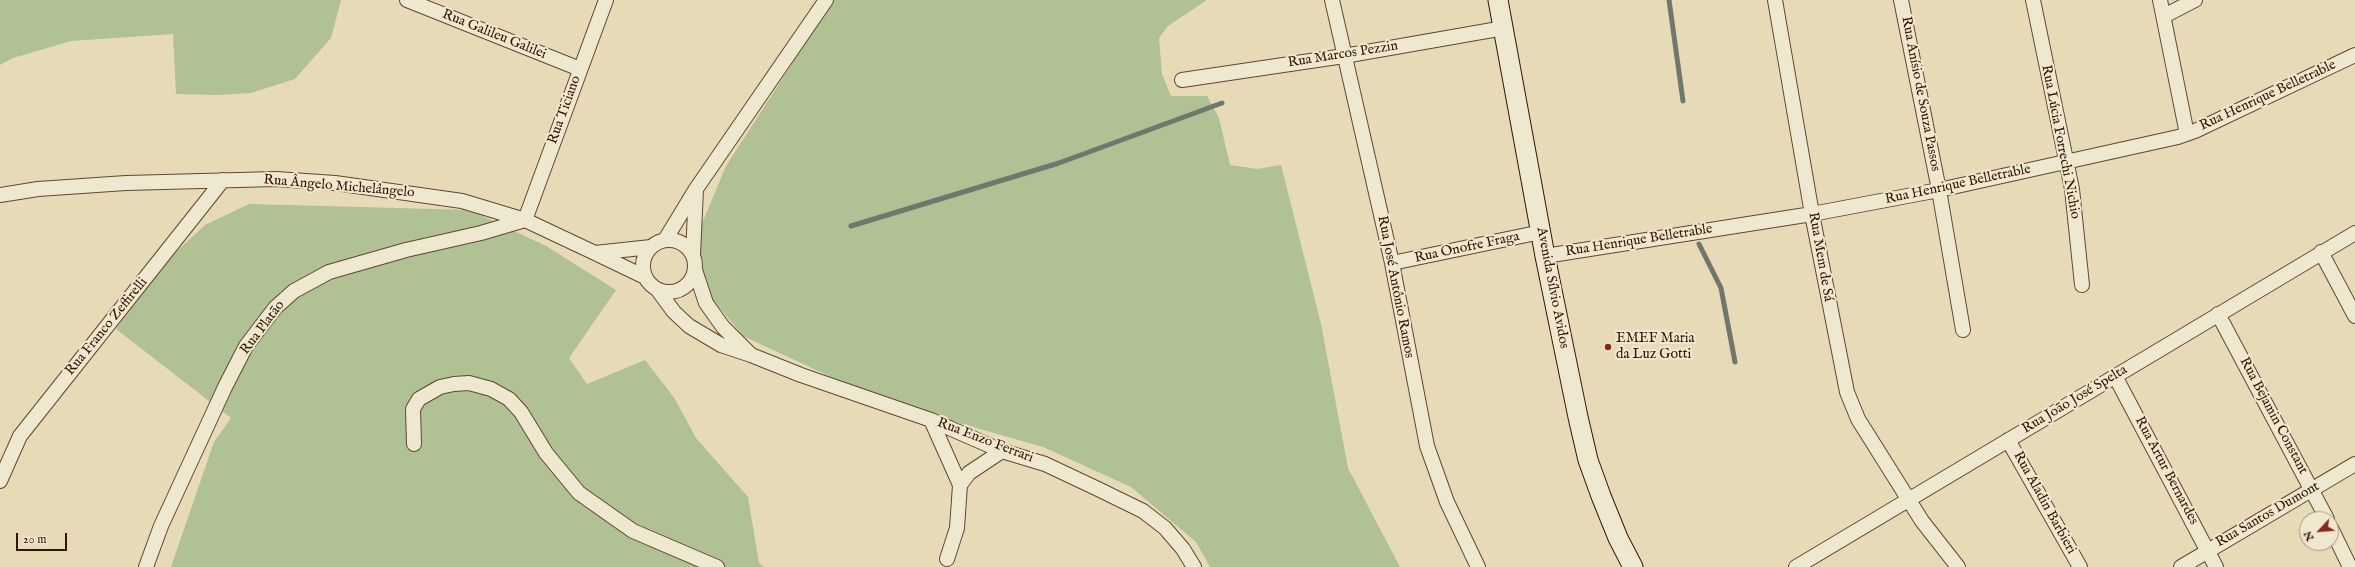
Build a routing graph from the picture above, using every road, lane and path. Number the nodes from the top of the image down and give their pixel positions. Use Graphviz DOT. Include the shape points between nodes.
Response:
graph roads {
  1 [pos="407,0"];
  2 [pos="606,0"];
  3 [pos="826,0"];
  4 [pos="1332,0"];
  5 [pos="1498,0"];
  6 [pos="1775,0"];
  7 [pos="1902,0"];
  8 [pos="2032,0"];
  9 [pos="2160,0"];
  10 [pos="2195,0"];
  11 [pos="2164,16"];
  12 [pos="1504,28"];
  13 [pos="2355,55"];
  14 [pos="1344,56"];
  15 [pos="580,69"];
  16 [pos="1182,80"];
  17 [pos="2187,134"];
  18 [pos="2065,162"];
  19 [pos="223,180"];
  20 [pos="696,189"];
  21 [pos="1939,190"];
  22 [pos="0,195"];
  23 [pos="1812,214"];
  24 [pos="525,220"];
  25 [pos="1541,232"];
  26 [pos="2355,232"];
  27 [pos="665,240"];
  28 [pos="650,247"];
  29 [pos="2321,252"];
  30 [pos="595,253"];
  31 [pos="693,255"];
  32 [pos="1545,256"];
  33 [pos="1392,263"];
  34 [pos="695,270"];
  35 [pos="645,277"];
  36 [pos="2082,285"];
  37 [pos="657,289"];
  38 [pos="2218,314"];
  39 [pos="2355,316"];
  40 [pos="1963,330"];
  41 [pos="750,355"];
  42 [pos="2115,376"];
  43 [pos="931,420"];
  44 [pos="2008,440"];
  45 [pos="414,444"];
  46 [pos="1002,450"];
  47 [pos="2355,464"];
  48 [pos="0,481"];
  49 [pos="960,486"];
  50 [pos="2312,489"];
  51 [pos="1908,499"];
  52 [pos="2323,511"];
  53 [pos="2339,544"];
  54 [pos="2208,550"];
  55 [pos="945,564"];
  56 [pos="146,567"];
  57 [pos="717,567"];
  58 [pos="1194,567"];
  59 [pos="1478,567"];
  60 [pos="1633,567"];
  61 [pos="1797,567"];
  62 [pos="1958,567"];
  63 [pos="2080,567"];
  64 [pos="2181,567"];
  65 [pos="2216,567"];
  66 [pos="2350,567"];
  1 -- 15 [label="street, Rua Galileu Galilei"];
  2 -- 15 [label="street, Rua Ticiano"];
  3 -- 20 [label="street"];
  4 -- 14 [label="street, Rua José Antônio Ramos"];
  5 -- 12 [label="main road, Avenida Sílvio Avidos"];
  6 -- 23 [label="street, Rua Mem de Sá"];
  7 -- 21 [label="street, Rua Anísio de Souza Passos"];
  8 -- 18 [label="street, Rua Lúcia Forrechi Nichio"];
  9 -- 11 [label="street"];
  10 -- 11 [label="street"];
  11 -- 17 [label="street"];
  12 -- 14 [label="street, Rua Marcos Pezzin"];
  12 -- 25 [label="main road, Avenida Sílvio Avidos"];
  13 -- 17 [label="street, Rua Henrique Belletrable"];
  14 -- 16 [label="street, Rua Marcos Pezzin"];
  14 -- 33 [label="street, Rua José Antônio Ramos"];
  15 -- 24 [label="street, Rua Ticiano"];
  17 -- 18 [label="street, Rua Henrique Belletrable"];
  18 -- 21 [label="street, Rua Henrique Belletrable"];
  18 -- 36 [label="street, Rua Lúcia Forrechi Nichio" via="2072,189"];
  19 -- 22 [label="street, Rua Ângelo Michelângelo" via="118,183 38,189"];
  19 -- 24 [label="street, Rua Ângelo Michelângelo" via="276,179 404,191 462,201"];
  19 -- 48 [label="street, Rua Franco Zeffirelli" via="20,436"];
  20 -- 27 [label="street"];
  20 -- 31 [label="street"];
  21 -- 23 [label="street, Rua Henrique Belletrable"];
  21 -- 40 [label="street, Rua Anísio de Souza Passos"];
  23 -- 32 [label="street, Rua Henrique Belletrable"];
  23 -- 51 [label="street, Rua Mem de Sá" via="1847,392 1858,419"];
  24 -- 30 [label="street, Rua Ângelo Michelângelo"];
  24 -- 56 [label="street, Rua Platão" via="329,272 294,290 275,308 246,346 161,526"];
  25 -- 32 [label="main road, Avenida Sílvio Avidos"];
  25 -- 33 [label="street, Rua Onofre Fraga"];
  26 -- 29 [label="street, Rua João José Spelta"];
  27 -- 28 [label="street"];
  27 -- 31 [label="street" via="681,243"];
  28 -- 30 [label="street"];
  28 -- 35 [label="street" via="643,261"];
  29 -- 38 [label="street, Rua João José Spelta"];
  29 -- 39 [label="street"];
  30 -- 35 [label="street, Rua Ângelo Michelângelo"];
  31 -- 34 [label="street"];
  32 -- 60 [label="main road, Avenida Sílvio Avidos" via="1588,460 1618,538"];
  33 -- 59 [label="street, Rua José Antônio Ramos" via="1427,446 1447,502"];
  34 -- 37 [label="street" via="692,278 681,290 665,292"];
  34 -- 41 [label="street, Rua Enzo Ferrari" via="706,303 723,327"];
  35 -- 37 [label="street"];
  37 -- 41 [label="street, Rua Enzo Ferrari" via="688,326 721,345"];
  38 -- 42 [label="street, Rua João José Spelta"];
  38 -- 50 [label="street, Rua Bejamin Constant"];
  41 -- 43 [label="street, Rua Enzo Ferrari" via="801,376"];
  42 -- 44 [label="street, Rua João José Spelta"];
  42 -- 54 [label="street, Rua Artur Bernardes"];
  43 -- 46 [label="street, Rua Enzo Ferrari"];
  43 -- 49 [label="street"];
  44 -- 51 [label="street, Rua João José Spelta"];
  44 -- 63 [label="street, Rua Aladin Barbieri"];
  45 -- 57 [label="street" via="413,409 419,399 440,386 454,384 468,383 491,389 509,399 522,412 550,458 579,493 633,530"];
  46 -- 49 [label="street" via="969,473"];
  46 -- 58 [label="street, Rua Enzo Ferrari" via="1045,464 1143,511 1183,548"];
  47 -- 50 [label="street, Rua Santos Dumont"];
  49 -- 55 [label="street" via="957,528"];
  50 -- 52 [label="street, Rua Bejamin Constant"];
  50 -- 54 [label="street, Rua Santos Dumont"];
  51 -- 61 [label="street, Rua João José Spelta"];
  51 -- 62 [label="street, Rua Mem de Sá"];
  53 -- 66 [label="street"];
  54 -- 64 [label="street, Rua Santos Dumont"];
  54 -- 65 [label="street, Rua Artur Bernardes"];
}
